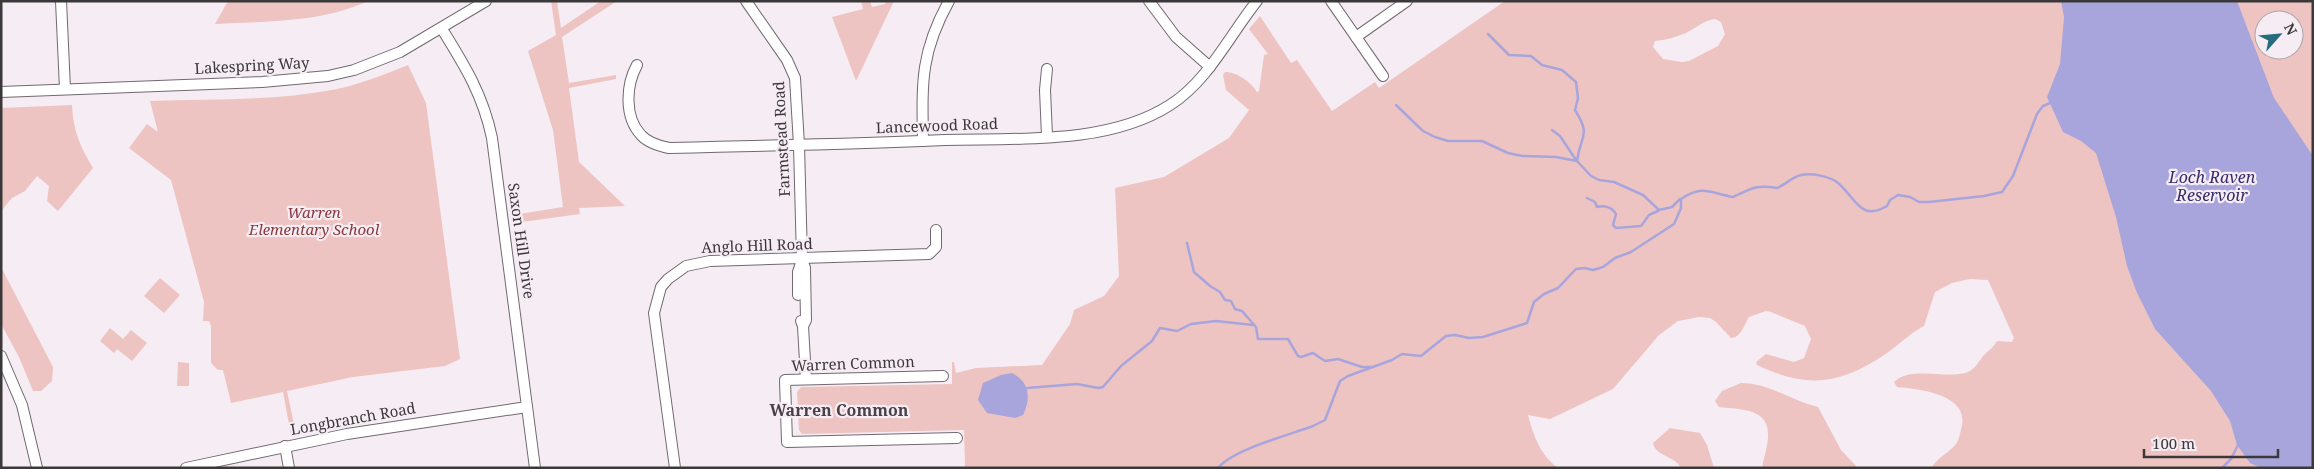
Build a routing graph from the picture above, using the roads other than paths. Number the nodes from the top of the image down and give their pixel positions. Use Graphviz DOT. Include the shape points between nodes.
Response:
graph roads {
  1 [pos="61,1"];
  2 [pos="486,1"];
  3 [pos="746,1"];
  4 [pos="949,1"];
  5 [pos="1149,1"];
  6 [pos="1257,1"];
  7 [pos="1331,1"];
  8 [pos="1407,1"];
  9 [pos="442,29"];
  10 [pos="1356,37"];
  11 [pos="637,65"];
  12 [pos="1210,66"];
  13 [pos="1047,70"];
  14 [pos="1383,76"];
  15 [pos="65,89"];
  16 [pos="1,92"];
  17 [pos="1048,136"];
  18 [pos="923,141"];
  19 [pos="800,145"];
  20 [pos="936,230"];
  21 [pos="802,259"];
  22 [pos="1,356"];
  23 [pos="943,376"];
  24 [pos="806,379"];
  25 [pos="527,407"];
  26 [pos="957,438"];
  27 [pos="285,446"];
  28 [pos="38,468"];
  29 [pos="186,468"];
  30 [pos="289,468"];
  31 [pos="535,468"];
  32 [pos="674,468"];
  1 -- 15 [label="street"];
  2 -- 9 [label="street, Lakespring Way"];
  3 -- 19 [label="street, Farmstead Road" via="792,70 797,90"];
  4 -- 18 [label="street" via="933,35 923,70"];
  5 -- 12 [label="street" via="1176,37"];
  6 -- 12 [label="street, Lancewood Road"];
  7 -- 10 [label="street"];
  8 -- 10 [label="street"];
  9 -- 15 [label="street, Lakespring Way" via="376,63 328,76 274,82"];
  9 -- 25 [label="street, Saxon Hill Drive" via="470,75 487,115"];
  10 -- 14 [label="street"];
  11 -- 19 [label="street, Lancewood Road" via="631,75 628,100 636,128 650,142 669,148"];
  12 -- 17 [label="street, Lancewood Road" via="1196,84 1171,104 1135,123 1096,133"];
  13 -- 17 [label="street"];
  15 -- 16 [label="street, Lakespring Way"];
  17 -- 18 [label="street, Lancewood Road"];
  18 -- 19 [label="street, Lancewood Road"];
  19 -- 21 [label="street, Farmstead Road"];
  20 -- 21 [label="street, Anglo Hill Road" via="936,247 929,254"];
  21 -- 24 [label="street, Farmstead Road" via="805,268 806,320 803,326"];
  21 -- 32 [label="street, Anglo Hill Road" via="697,262 678,272 661,287 654,313 655,329"];
  22 -- 28 [label="street" via="22,404"];
  23 -- 24 [label="street, Warren Common"];
  24 -- 26 [label="street, Warren Common" via="785,380 787,442"];
  25 -- 27 [label="street, Longbranch Road" via="373,429"];
  25 -- 31 [label="street, Saxon Hill Drive"];
  27 -- 29 [label="street, Longbranch Road"];
  27 -- 30 [label="street"];
}
